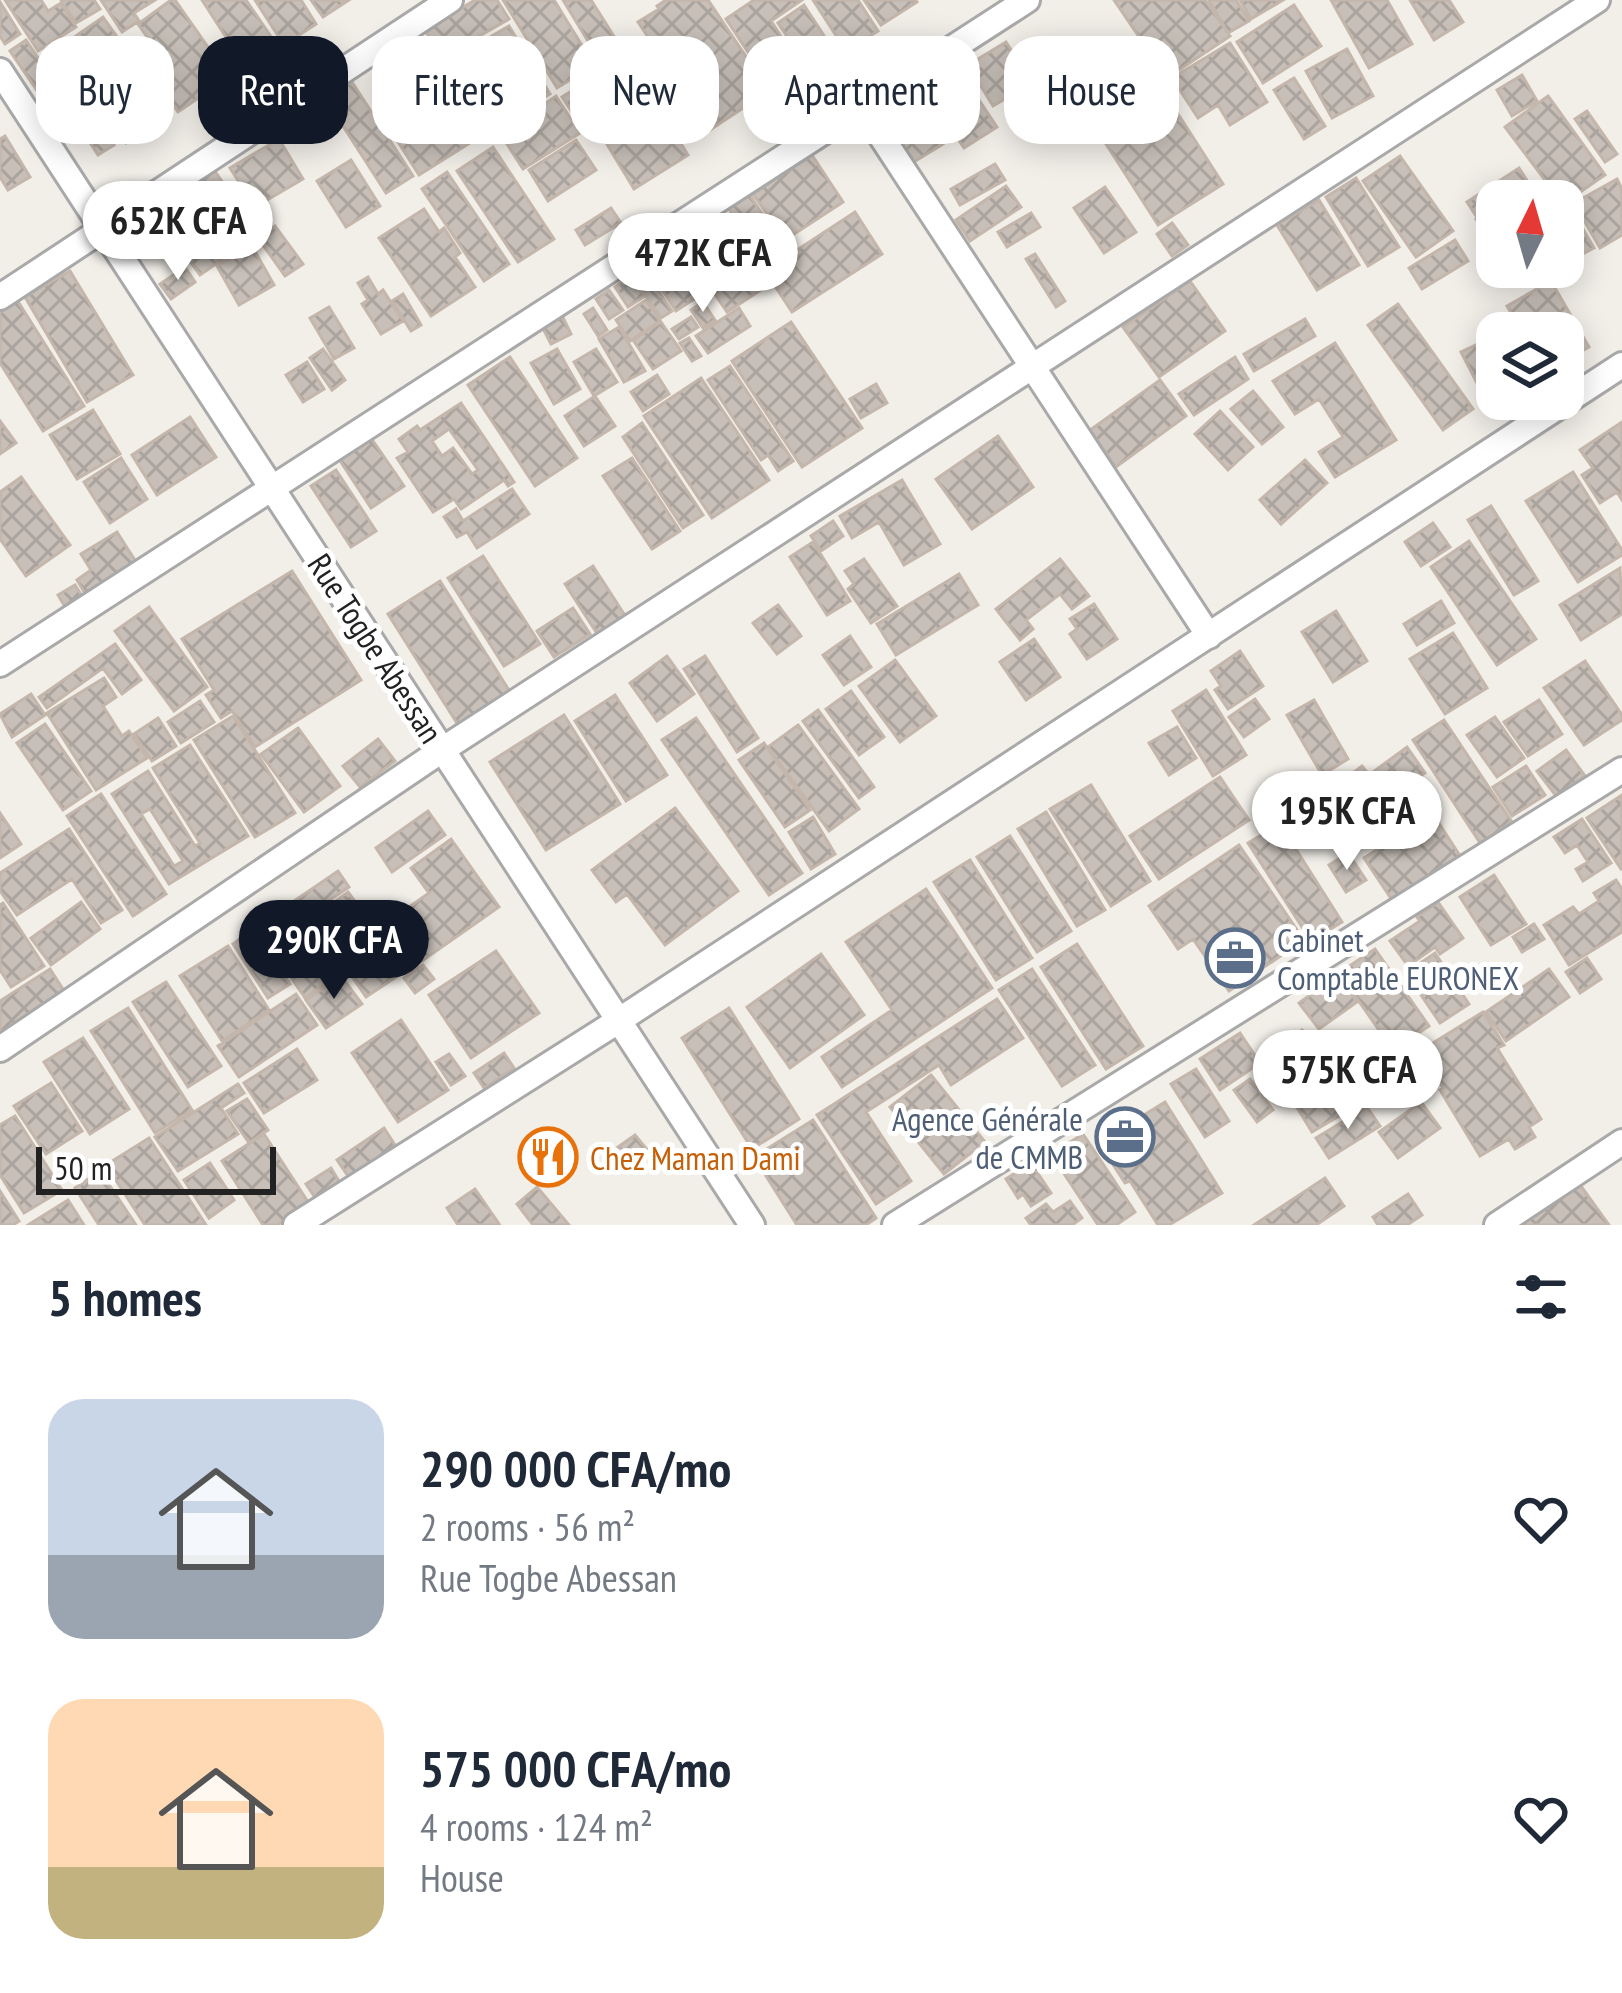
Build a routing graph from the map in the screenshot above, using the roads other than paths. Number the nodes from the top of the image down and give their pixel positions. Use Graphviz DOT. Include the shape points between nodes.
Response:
graph roads {
  1 [pos="449,0"];
  2 [pos="1027,0"];
  3 [pos="1597,0"];
  4 [pos="971,36"];
  5 [pos="0,70"];
  6 [pos="805,144"];
  7 [pos="886,144"];
  8 [pos="104,230"];
  9 [pos="0,297"];
  10 [pos="1622,365"];
  11 [pos="1031,368"];
  12 [pos="272,488"];
  13 [pos="1209,636"];
  14 [pos="0,664"];
  15 [pos="442,750"];
  16 [pos="1622,770"];
  17 [pos="618,1021"];
  18 [pos="0,1049"];
  19 [pos="1622,1142"];
  20 [pos="296,1225"];
  21 [pos="752,1225"];
  22 [pos="895,1225"];
  23 [pos="1497,1225"];
  1 -- 8 [label="street"];
  2 -- 4 [label="street"];
  3 -- 11 [label="street"];
  5 -- 8 [label="street, Rue Togbe Abessan"];
  6 -- 12 [label="street"];
  7 -- 11 [label="street"];
  8 -- 9 [label="street"];
  8 -- 12 [label="street, Rue Togbe Abessan"];
  10 -- 13 [label="street"];
  11 -- 13 [label="street"];
  11 -- 15 [label="street"];
  12 -- 14 [label="street"];
  12 -- 15 [label="street, Rue Togbe Abessan"];
  13 -- 17 [label="street"];
  15 -- 17 [label="street, Rue Togbe Abessan"];
  15 -- 18 [label="street"];
  16 -- 22 [label="street"];
  17 -- 20 [label="street"];
  17 -- 21 [label="street, Rue Togbe Abessan"];
  19 -- 23 [label="street"];
}
